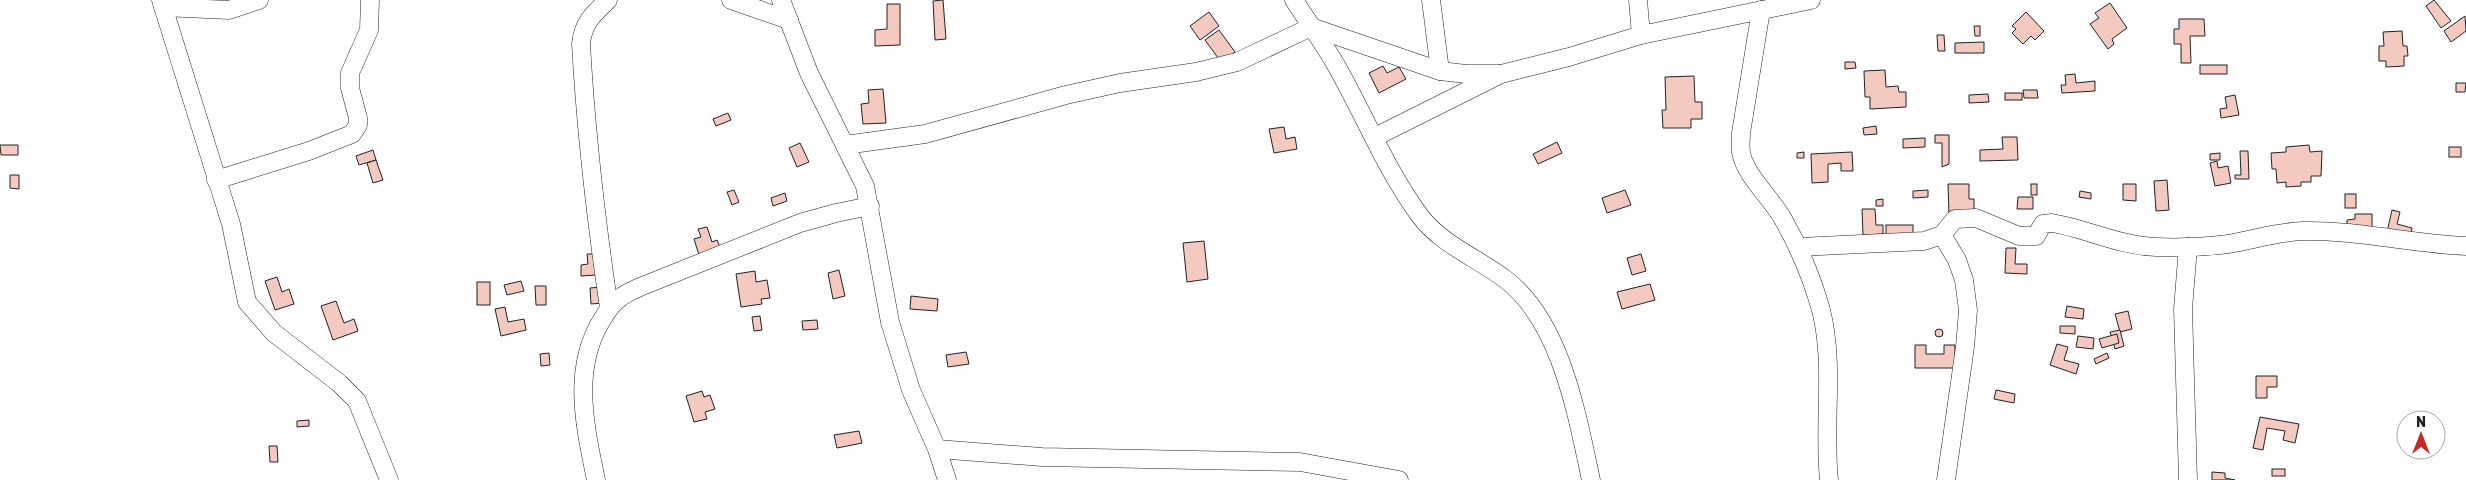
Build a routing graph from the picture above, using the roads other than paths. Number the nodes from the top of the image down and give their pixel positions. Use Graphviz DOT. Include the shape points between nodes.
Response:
graph roads {
  1 [pos="259,0"];
  2 [pos="370,0"];
  3 [pos="608,0"];
  4 [pos="731,0"];
  5 [pos="781,0"];
  6 [pos="1294,0"];
  7 [pos="1431,0"];
  8 [pos="1638,0"];
  9 [pos="1811,0"];
  10 [pos="162,4"];
  11 [pos="1761,10"];
  12 [pos="789,20"];
  13 [pos="1311,27"];
  14 [pos="1641,35"];
  15 [pos="1440,71"];
  16 [pos="1501,74"];
  17 [pos="1375,137"];
  18 [pos="845,145"];
  19 [pos="216,180"];
  20 [pos="870,206"];
  21 [pos="1942,235"];
  22 [pos="2466,246"];
  23 [pos="1798,247"];
  24 [pos="2188,247"];
  25 [pos="609,308"];
  26 [pos="937,449"];
  27 [pos="389,480"];
  28 [pos="596,480"];
  29 [pos="947,480"];
  30 [pos="1399,480"];
  31 [pos="1591,480"];
  32 [pos="1829,480"];
  33 [pos="1946,480"];
  34 [pos="2188,480"];
  1 -- 10 [label="street" via="229,10"];
  2 -- 19 [label="street" via="369,30 350,73 350,88 358,118 358,126 352,134"];
  3 -- 25 [label="street" via="588,19 582,31 581,44 594,211"];
  4 -- 12 [label="street"];
  5 -- 12 [label="street"];
  6 -- 13 [label="street"];
  7 -- 15 [label="street"];
  8 -- 14 [label="street"];
  9 -- 11 [label="street"];
  10 -- 19 [label="street"];
  11 -- 14 [label="street"];
  11 -- 23 [label="street" via="1741,133 1741,152 1746,166 1782,216"];
  12 -- 18 [label="street" via="809,73"];
  13 -- 15 [label="street"];
  13 -- 17 [label="street"];
  13 -- 18 [label="street" via="1237,62 1084,91 925,134"];
  14 -- 16 [label="street"];
  15 -- 16 [label="street"];
  16 -- 17 [label="street"];
  17 -- 31 [label="street" via="1421,218 1446,240 1506,279 1534,308 1570,387"];
  18 -- 20 [label="street" via="865,186"];
  19 -- 27 [label="street" via="233,233 247,302 274,334 339,383 357,401"];
  20 -- 25 [label="street" via="774,233 640,287 619,298"];
  20 -- 26 [label="street" via="890,322 911,390"];
  21 -- 23 [label="street" via="1898,244"];
  21 -- 24 [label="street" via="1955,219 1970,217 2019,236 2036,236 2043,224 2052,223 2119,241 2154,247"];
  21 -- 33 [label="street" via="1962,273 1968,310"];
  22 -- 24 [label="street" via="2351,233 2303,232"];
  23 -- 32 [label="street" via="1820,309 1826,339 1830,372 1826,450"];
  24 -- 34 [label="street" via="2183,309"];
  25 -- 28 [label="street" via="594,331 585,361 582,387"];
  26 -- 29 [label="street"];
  26 -- 30 [label="street" via="1042,457 1300,462"];
}
